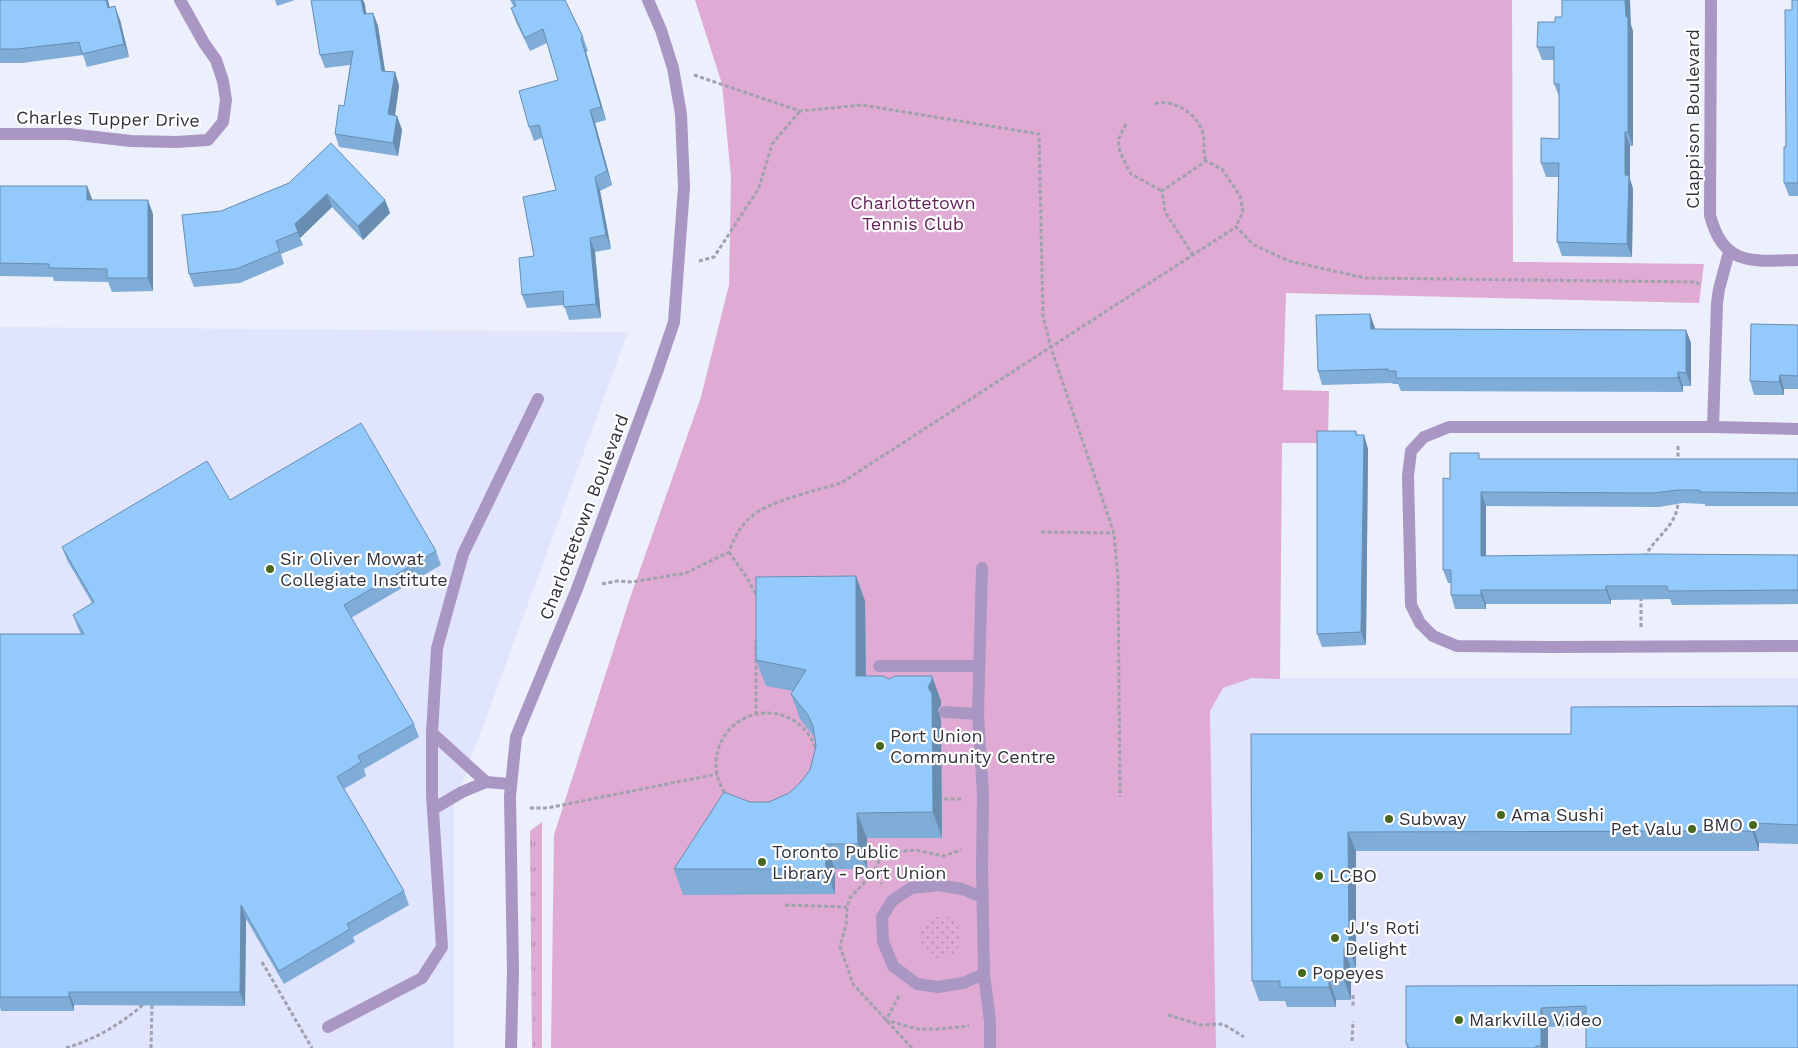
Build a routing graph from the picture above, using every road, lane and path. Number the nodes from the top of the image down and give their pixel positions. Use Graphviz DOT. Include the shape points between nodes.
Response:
graph roads {
  1 [pos="180,0"];
  2 [pos="648,0"];
  3 [pos="1711,0"];
  4 [pos="672,68"];
  5 [pos="1155,104"];
  6 [pos="800,111"];
  7 [pos="1126,124"];
  8 [pos="0,134"];
  9 [pos="1206,161"];
  10 [pos="1162,191"];
  11 [pos="1236,227"];
  12 [pos="1729,252"];
  13 [pos="1193,255"];
  14 [pos="714,257"];
  15 [pos="1798,260"];
  16 [pos="1703,286"];
  17 [pos="1051,348"];
  18 [pos="538,399"];
  19 [pos="1713,427"];
  20 [pos="1798,428"];
  21 [pos="1678,443"];
  22 [pos="1678,467"];
  23 [pos="1678,496"];
  24 [pos="1041,532"];
  25 [pos="1114,534"];
  26 [pos="729,552"];
  27 [pos="1644,561"];
  28 [pos="982,568"];
  29 [pos="1641,587"];
  30 [pos="576,589"];
  31 [pos="756,602"];
  32 [pos="756,636"];
  33 [pos="1640,646"];
  34 [pos="1798,646"];
  35 [pos="879,666"];
  36 [pos="899,666"];
  37 [pos="979,666"];
  38 [pos="898,681"];
  39 [pos="945,712"];
  40 [pos="978,714"];
  41 [pos="756,715"];
  42 [pos="432,733"];
  43 [pos="717,774"];
  44 [pos="486,782"];
  45 [pos="511,784"];
  46 [pos="1120,797"];
  47 [pos="510,808"];
  48 [pos="433,810"];
  49 [pos="874,872"];
  50 [pos="881,883"];
  51 [pos="982,897"];
  52 [pos="785,905"];
  53 [pos="847,907"];
  54 [pos="262,962"];
  55 [pos="984,974"];
  56 [pos="1353,995"];
  57 [pos="152,997"];
  58 [pos="146,1003"];
  59 [pos="1353,1007"];
  60 [pos="1168,1015"];
  61 [pos="886,1020"];
  62 [pos="1352,1021"];
  63 [pos="973,1026"];
  64 [pos="328,1027"];
  65 [pos="1244,1037"];
  66 [pos="1352,1040"];
  67 [pos="66,1048"];
  68 [pos="151,1048"];
  69 [pos="312,1048"];
  70 [pos="511,1048"];
  71 [pos="990,1048"];
  1 -- 8 [label="street, Charles Tupper Drive" via="216,60 223,81 226,100 223,122 208,140 131,141 69,134"];
  2 -- 4 [label="street, Charlottetown Boulevard"];
  3 -- 12 [label="street, Clappison Boulevard" via="1710,215 1722,244"];
  4 -- 6 [label="path"];
  4 -- 30 [label="street, Charlottetown Boulevard" via="681,114 684,187 674,322"];
  5 -- 9 [label="path" via="1163,101 1177,105 1199,124"];
  6 -- 14 [label="path" via="772,144 759,188"];
  6 -- 17 [label="path" via="862,105 1039,134 1043,316"];
  7 -- 10 [label="path" via="1118,140 1126,165 1131,174"];
  9 -- 10 [label="path"];
  9 -- 11 [label="path" via="1222,169 1240,196 1243,211"];
  10 -- 13 [label="path" via="1165,212"];
  11 -- 13 [label="path"];
  11 -- 16 [label="path" via="1254,246 1289,261 1365,278 1696,282"];
  12 -- 15 [label="street" via="1762,261"];
  12 -- 19 [label="street" via="1717,302"];
  13 -- 17 [label="path"];
  17 -- 25 [label="path"];
  17 -- 26 [label="path" via="840,483 781,501 753,515 735,536"];
  18 -- 42 [label="street" via="463,554 437,648"];
  19 -- 20 [label="street"];
  19 -- 33 [label="street" via="1449,427 1424,437 1411,451 1408,476 1411,605 1420,624 1433,636 1457,646"];
  21 -- 22 [label="path"];
  23 -- 27 [label="path" via="1678,506 1670,526"];
  24 -- 25 [label="path"];
  25 -- 46 [label="path" via="1118,579"];
  26 -- 30 [label="path" via="686,573"];
  26 -- 31 [label="path" via="757,594"];
  28 -- 37 [label="street"];
  29 -- 33 [label="path"];
  30 -- 45 [label="street, Charlottetown Boulevard" via="516,738"];
  32 -- 41 [label="path"];
  33 -- 34 [label="street"];
  35 -- 36 [label="street"];
  36 -- 37 [label="street"];
  36 -- 38 [label="street"];
  37 -- 40 [label="street"];
  39 -- 40 [label="street"];
  40 -- 51 [label="street" via="983,795"];
  41 -- 43 [label="path" via="744,718 721,741 716,757"];
  41 -- 43 [label="path" via="777,714 793,720 806,731 818,762 816,778 808,793 796,805 765,815 748,811 734,802 723,790"];
  42 -- 44 [label="street"];
  42 -- 48 [label="street"];
  43 -- 47 [label="path" via="547,808"];
  44 -- 45 [label="street"];
  44 -- 48 [label="street"];
  45 -- 47 [label="street, Charlottetown Boulevard"];
  47 -- 70 [label="street, Charlottetown Boulevard"];
  48 -- 64 [label="street" via="442,947 422,978"];
  49 -- 50 [label="path"];
  51 -- 55 [label="street"];
  51 -- 55 [label="street" via="939,885 911,888 892,901 882,917 883,941 893,966 917,984 938,987 963,983"];
  52 -- 53 [label="path"];
  54 -- 69 [label="path"];
  55 -- 71 [label="street"];
  56 -- 59 [label="path"];
  57 -- 68 [label="path"];
  58 -- 67 [label="path" via="126,1020 86,1042"];
  60 -- 65 [label="path" via="1201,1025 1223,1024"];
  61 -- 63 [label="path" via="917,1028"];
  62 -- 66 [label="path"];
}
